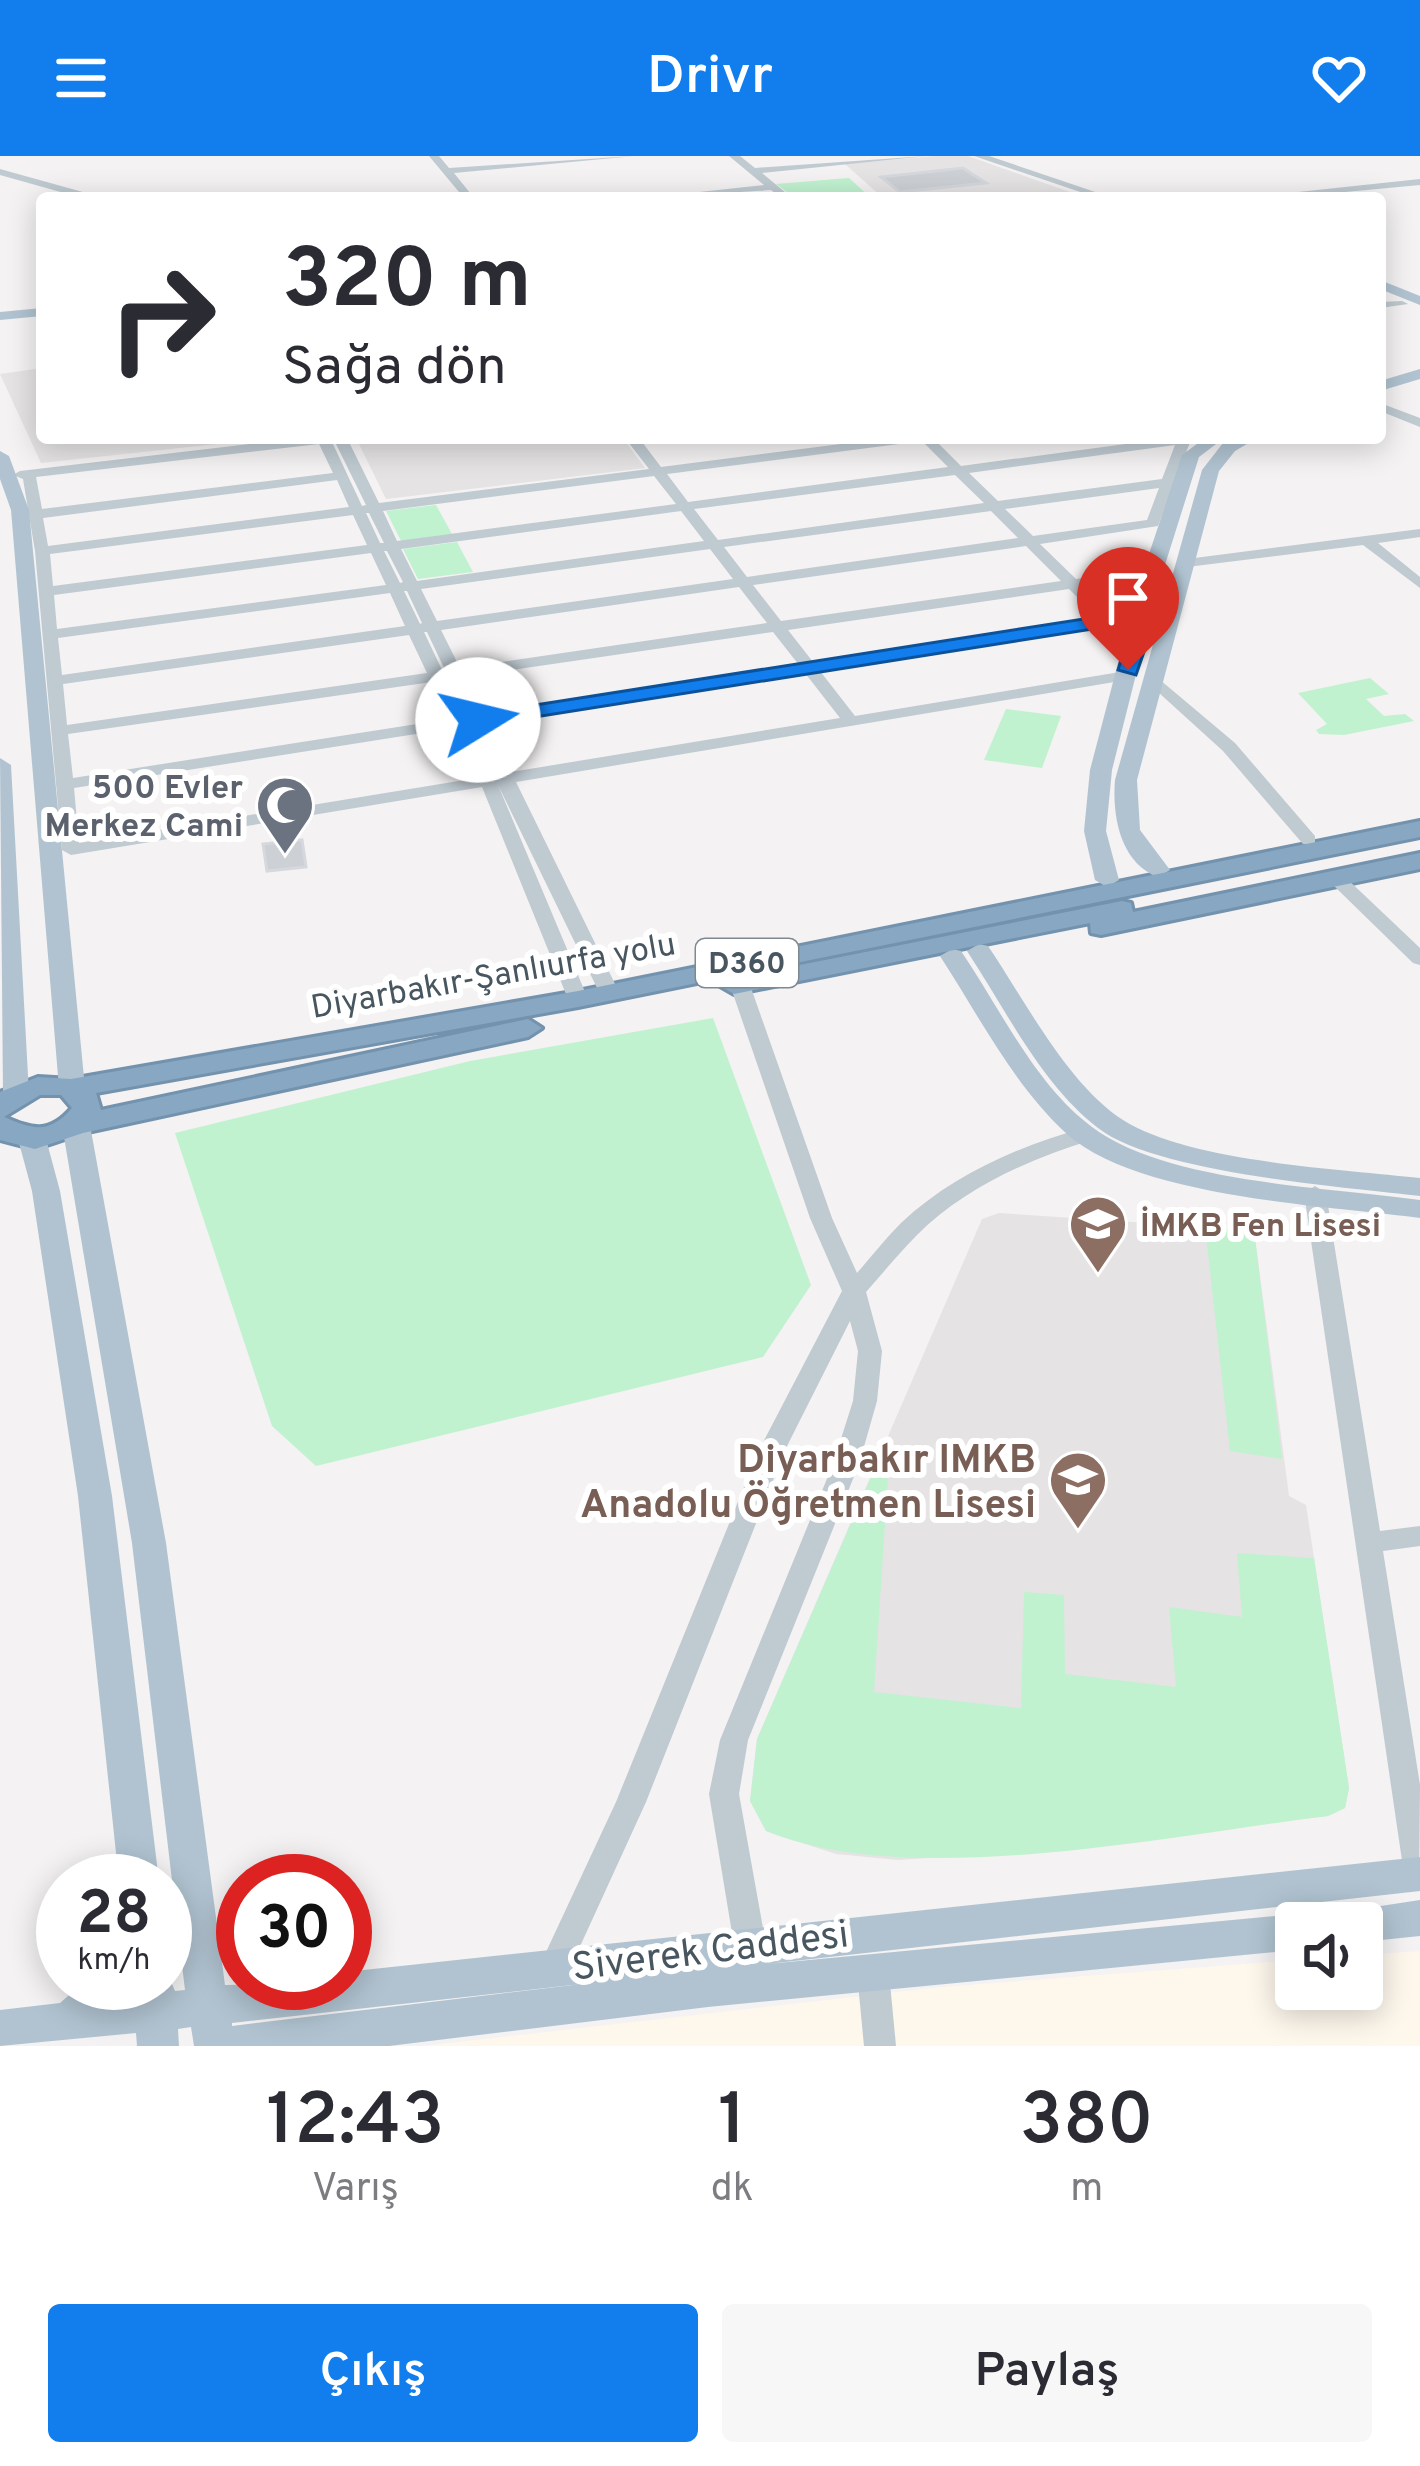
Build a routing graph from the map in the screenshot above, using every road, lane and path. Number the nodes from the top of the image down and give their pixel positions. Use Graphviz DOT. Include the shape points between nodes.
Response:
graph roads {
  1 [pos="434,156"];
  2 [pos="629,156"];
  3 [pos="734,156"];
  4 [pos="922,156"];
  5 [pos="979,156"];
  6 [pos="544,159"];
  7 [pos="446,171"];
  8 [pos="753,171"];
  9 [pos="0,172"];
  10 [pos="1420,182"];
  11 [pos="773,187"];
  12 [pos="72,192"];
  13 [pos="464,192"];
  14 [pos="717,192"];
  15 [pos="779,192"];
  16 [pos="1090,192"];
  17 [pos="1312,192"];
  18 [pos="1386,287"];
  19 [pos="1386,297"];
  20 [pos="1420,301"];
  21 [pos="1402,304"];
  22 [pos="1386,305"];
  23 [pos="36,309"];
  24 [pos="0,312"];
  25 [pos="1420,312"];
  26 [pos="1420,374"];
  27 [pos="1386,384"];
  28 [pos="1420,386"];
  29 [pos="1386,396"];
  30 [pos="1386,409"];
  31 [pos="1420,422"];
  32 [pos="272,444"];
  33 [pos="326,444"];
  34 [pos="339,444"];
  35 [pos="638,444"];
  36 [pos="875,444"];
  37 [pos="929,444"];
  38 [pos="1148,444"];
  39 [pos="1183,444"];
  40 [pos="1205,444"];
  41 [pos="1236,444"];
  42 [pos="13,469"];
  43 [pos="958,470"];
  44 [pos="658,472"];
  45 [pos="340,476"];
  46 [pos="1174,481"];
  47 [pos="994,505"];
  48 [pos="684,506"];
  49 [pos="364,510"];
  50 [pos="38,514"];
  51 [pos="1420,533"];
  52 [pos="1030,540"];
  53 [pos="1366,540"];
  54 [pos="714,544"];
  55 [pos="382,547"];
  56 [pos="42,551"];
  57 [pos="1186,563"];
  58 [pos="1153,572"];
  59 [pos="1070,581"];
  60 [pos="746,582"];
  61 [pos="1420,584"];
  62 [pos="413,586"];
  63 [pos="393,588"];
  64 [pos="45,592"];
  65 [pos="1109,621"];
  66 [pos="777,622"];
  67 [pos="432,627"];
  68 [pos="413,629"];
  69 [pos="50,635"];
  70 [pos="1136,646"];
  71 [pos="813,668"];
  72 [pos="456,672"];
  73 [pos="435,675"];
  74 [pos="1126,676"];
  75 [pos="1153,679"];
  76 [pos="54,680"];
  77 [pos="478,720"];
  78 [pos="851,722"];
  79 [pos="459,724"];
  80 [pos="58,731"];
  81 [pos="0,766"];
  82 [pos="508,780"];
  83 [pos="65,784"];
  84 [pos="488,784"];
  85 [pos="1420,818"];
  86 [pos="1420,830"];
  87 [pos="1310,840"];
  88 [pos="1099,843"];
  89 [pos="1420,848"];
  90 [pos="1138,850"];
  91 [pos="1420,862"];
  92 [pos="1158,870"];
  93 [pos="1337,879"];
  94 [pos="1107,880"];
  95 [pos="965,954"];
  96 [pos="824,959"];
  97 [pos="1420,959"];
  98 [pos="740,985"];
  99 [pos="609,992"];
  100 [pos="578,999"];
  101 [pos="73,1088"];
  102 [pos="5,1100"];
  103 [pos="76,1125"];
  104 [pos="1084,1135"];
  105 [pos="13,1136"];
  106 [pos="1420,1187"];
  107 [pos="1316,1193"];
  108 [pos="1420,1209"];
  109 [pos="854,1291"];
  110 [pos="1420,1536"];
  111 [pos="1370,1543"];
  112 [pos="137,1854"];
  113 [pos="1419,1874"];
  114 [pos="1420,1918"];
  115 [pos="1383,1922"];
  116 [pos="1275,1934"];
  117 [pos="750,1945"];
  118 [pos="555,1967"];
  119 [pos="873,1973"];
  120 [pos="82,2010"];
  121 [pos="157,2014"];
  122 [pos="69,2022"];
  123 [pos="214,2026"];
  124 [pos="0,2029"];
  125 [pos="229,2046"];
  126 [pos="880,2046"];
  1 -- 7 [label="street"];
  2 -- 6 [label="street"];
  3 -- 8 [label="street"];
  4 -- 8 [label="street"];
  5 -- 16 [label="street"];
  6 -- 7 [label="street"];
  7 -- 13 [label="street"];
  8 -- 11 [label="street"];
  9 -- 12 [label="street"];
  10 -- 17 [label="street"];
  11 -- 14 [label="street"];
  11 -- 15 [label="street"];
  18 -- 20 [label="main road"];
  19 -- 21 [label="main road"];
  21 -- 22 [label="street"];
  21 -- 25 [label="main road"];
  23 -- 24 [label="main road"];
  26 -- 27 [label="main road"];
  28 -- 29 [label="main road"];
  30 -- 31 [label="street"];
  32 -- 42 [label="street"];
  33 -- 45 [label="street"];
  34 -- 49 [label="street"];
  35 -- 44 [label="street"];
  36 -- 44 [label="street"];
  37 -- 43 [label="street"];
  38 -- 43 [label="street"];
  39 -- 46 [label="street"];
  40 -- 46 [label="main road"];
  41 -- 57 [label="main road" via="1211,470"];
  42 -- 50 [label="street"];
  42 -- 101 [label="main road"];
  43 -- 47 [label="street"];
  43 -- 48 [label="street"];
  44 -- 48 [label="street"];
  44 -- 49 [label="street"];
  45 -- 49 [label="street"];
  45 -- 50 [label="street"];
  46 -- 47 [label="street"];
  46 -- 52 [label="street" via="1153,523"];
  46 -- 58 [label="main road"];
  47 -- 52 [label="street"];
  47 -- 54 [label="street"];
  48 -- 54 [label="street"];
  48 -- 55 [label="street"];
  49 -- 55 [label="street"];
  49 -- 56 [label="street"];
  50 -- 56 [label="street"];
  51 -- 53 [label="street"];
  52 -- 59 [label="street"];
  52 -- 60 [label="street"];
  53 -- 57 [label="street"];
  53 -- 61 [label="street"];
  54 -- 60 [label="street"];
  54 -- 62 [label="street"];
  55 -- 62 [label="street"];
  55 -- 63 [label="street"];
  55 -- 64 [label="street"];
  56 -- 64 [label="street"];
  57 -- 75 [label="main road"];
  58 -- 59 [label="street"];
  58 -- 70 [label="main road"];
  59 -- 65 [label="street"];
  59 -- 66 [label="street"];
  60 -- 66 [label="street"];
  60 -- 67 [label="street"];
  62 -- 63 [label="street"];
  62 -- 67 [label="street"];
  63 -- 68 [label="street"];
  63 -- 69 [label="street"];
  64 -- 69 [label="street"];
  65 -- 70 [label="street"];
  65 -- 71 [label="street"];
  66 -- 71 [label="street"];
  66 -- 72 [label="street"];
  67 -- 68 [label="street"];
  67 -- 72 [label="street"];
  68 -- 73 [label="street"];
  68 -- 76 [label="street"];
  69 -- 76 [label="street"];
  70 -- 74 [label="main road"];
  71 -- 77 [label="street"];
  71 -- 78 [label="street"];
  72 -- 73 [label="street"];
  72 -- 77 [label="street"];
  73 -- 79 [label="street"];
  73 -- 80 [label="street"];
  74 -- 78 [label="street"];
  74 -- 88 [label="main road" via="1095,805"];
  75 -- 87 [label="street" via="1229,747"];
  75 -- 90 [label="main road" via="1121,814"];
  76 -- 80 [label="street"];
  77 -- 79 [label="street"];
  77 -- 82 [label="street"];
  78 -- 82 [label="street"];
  79 -- 83 [label="street"];
  79 -- 84 [label="street"];
  80 -- 83 [label="street"];
  81 -- 102 [label="main road"];
  82 -- 84 [label="street"];
  82 -- 99 [label="street"];
  83 -- 84 [label="street" via="71,850"];
  84 -- 100 [label="street"];
  85 -- 87 [label="highway"];
  86 -- 96 [label="highway, Diyarbakır-Şanlıurfa yolu / D360"];
  87 -- 92 [label="highway"];
  88 -- 90 [label="main road" via="1115,855"];
  88 -- 94 [label="main road"];
  89 -- 96 [label="highway, Diyarbakır-Şanlıurfa yolu / D360"];
  90 -- 92 [label="main road"];
  91 -- 93 [label="highway"];
  92 -- 94 [label="highway"];
  93 -- 95 [label="highway"];
  93 -- 97 [label="street"];
  94 -- 96 [label="highway" via="864,929"];
  95 -- 96 [label="highway" via="872,970"];
  95 -- 104 [label="main road" via="1059,1109"];
  95 -- 106 [label="main road" via="1114,1126 1199,1154"];
  96 -- 98 [label="highway, Diyarbakır-Şanlıurfa yolu / D360"];
  96 -- 99 [label="highway, Diyarbakır-Şanlıurfa yolu / D360"];
  98 -- 103 [label="highway, Diyarbakır-Şanlıurfa yolu / D360"];
  98 -- 109 [label="street"];
  99 -- 100 [label="highway, Diyarbakır-Şanlıurfa yolu / D360"];
  100 -- 101 [label="highway, Diyarbakır-Şanlıurfa yolu / D360"];
  101 -- 102 [label="highway, D360" via="45,1085"];
  101 -- 103 [label="highway" via="88,1108"];
  103 -- 105 [label="highway, D360"];
  103 -- 123 [label="main road" via="149,1543"];
  104 -- 107 [label="main road" via="1184,1172"];
  104 -- 109 [label="street" via="958,1189"];
  105 -- 112 [label="main road" via="46,1191 94,1496"];
  107 -- 108 [label="main road"];
  107 -- 111 [label="street"];
  109 -- 117 [label="street" via="870,1351 865,1401 734,1740 724,1794"];
  109 -- 118 [label="street" via="772,1450 631,1802"];
  110 -- 111 [label="street"];
  111 -- 113 [label="street"];
  113 -- 117 [label="main road, Siverek Caddesi"];
  114 -- 115 [label="main road"];
  116 -- 119 [label="main road, Siverek Caddesi"];
  117 -- 118 [label="main road, Siverek Caddesi"];
  118 -- 123 [label="main road, Siverek Caddesi"];
  119 -- 125 [label="main road, Siverek Caddesi"];
  119 -- 126 [label="street"];
  120 -- 122 [label="main road"];
  121 -- 122 [label="main road, Siverek Caddesi"];
  121 -- 123 [label="main road, Siverek Caddesi"];
  122 -- 124 [label="main road, Siverek Caddesi"];
}
